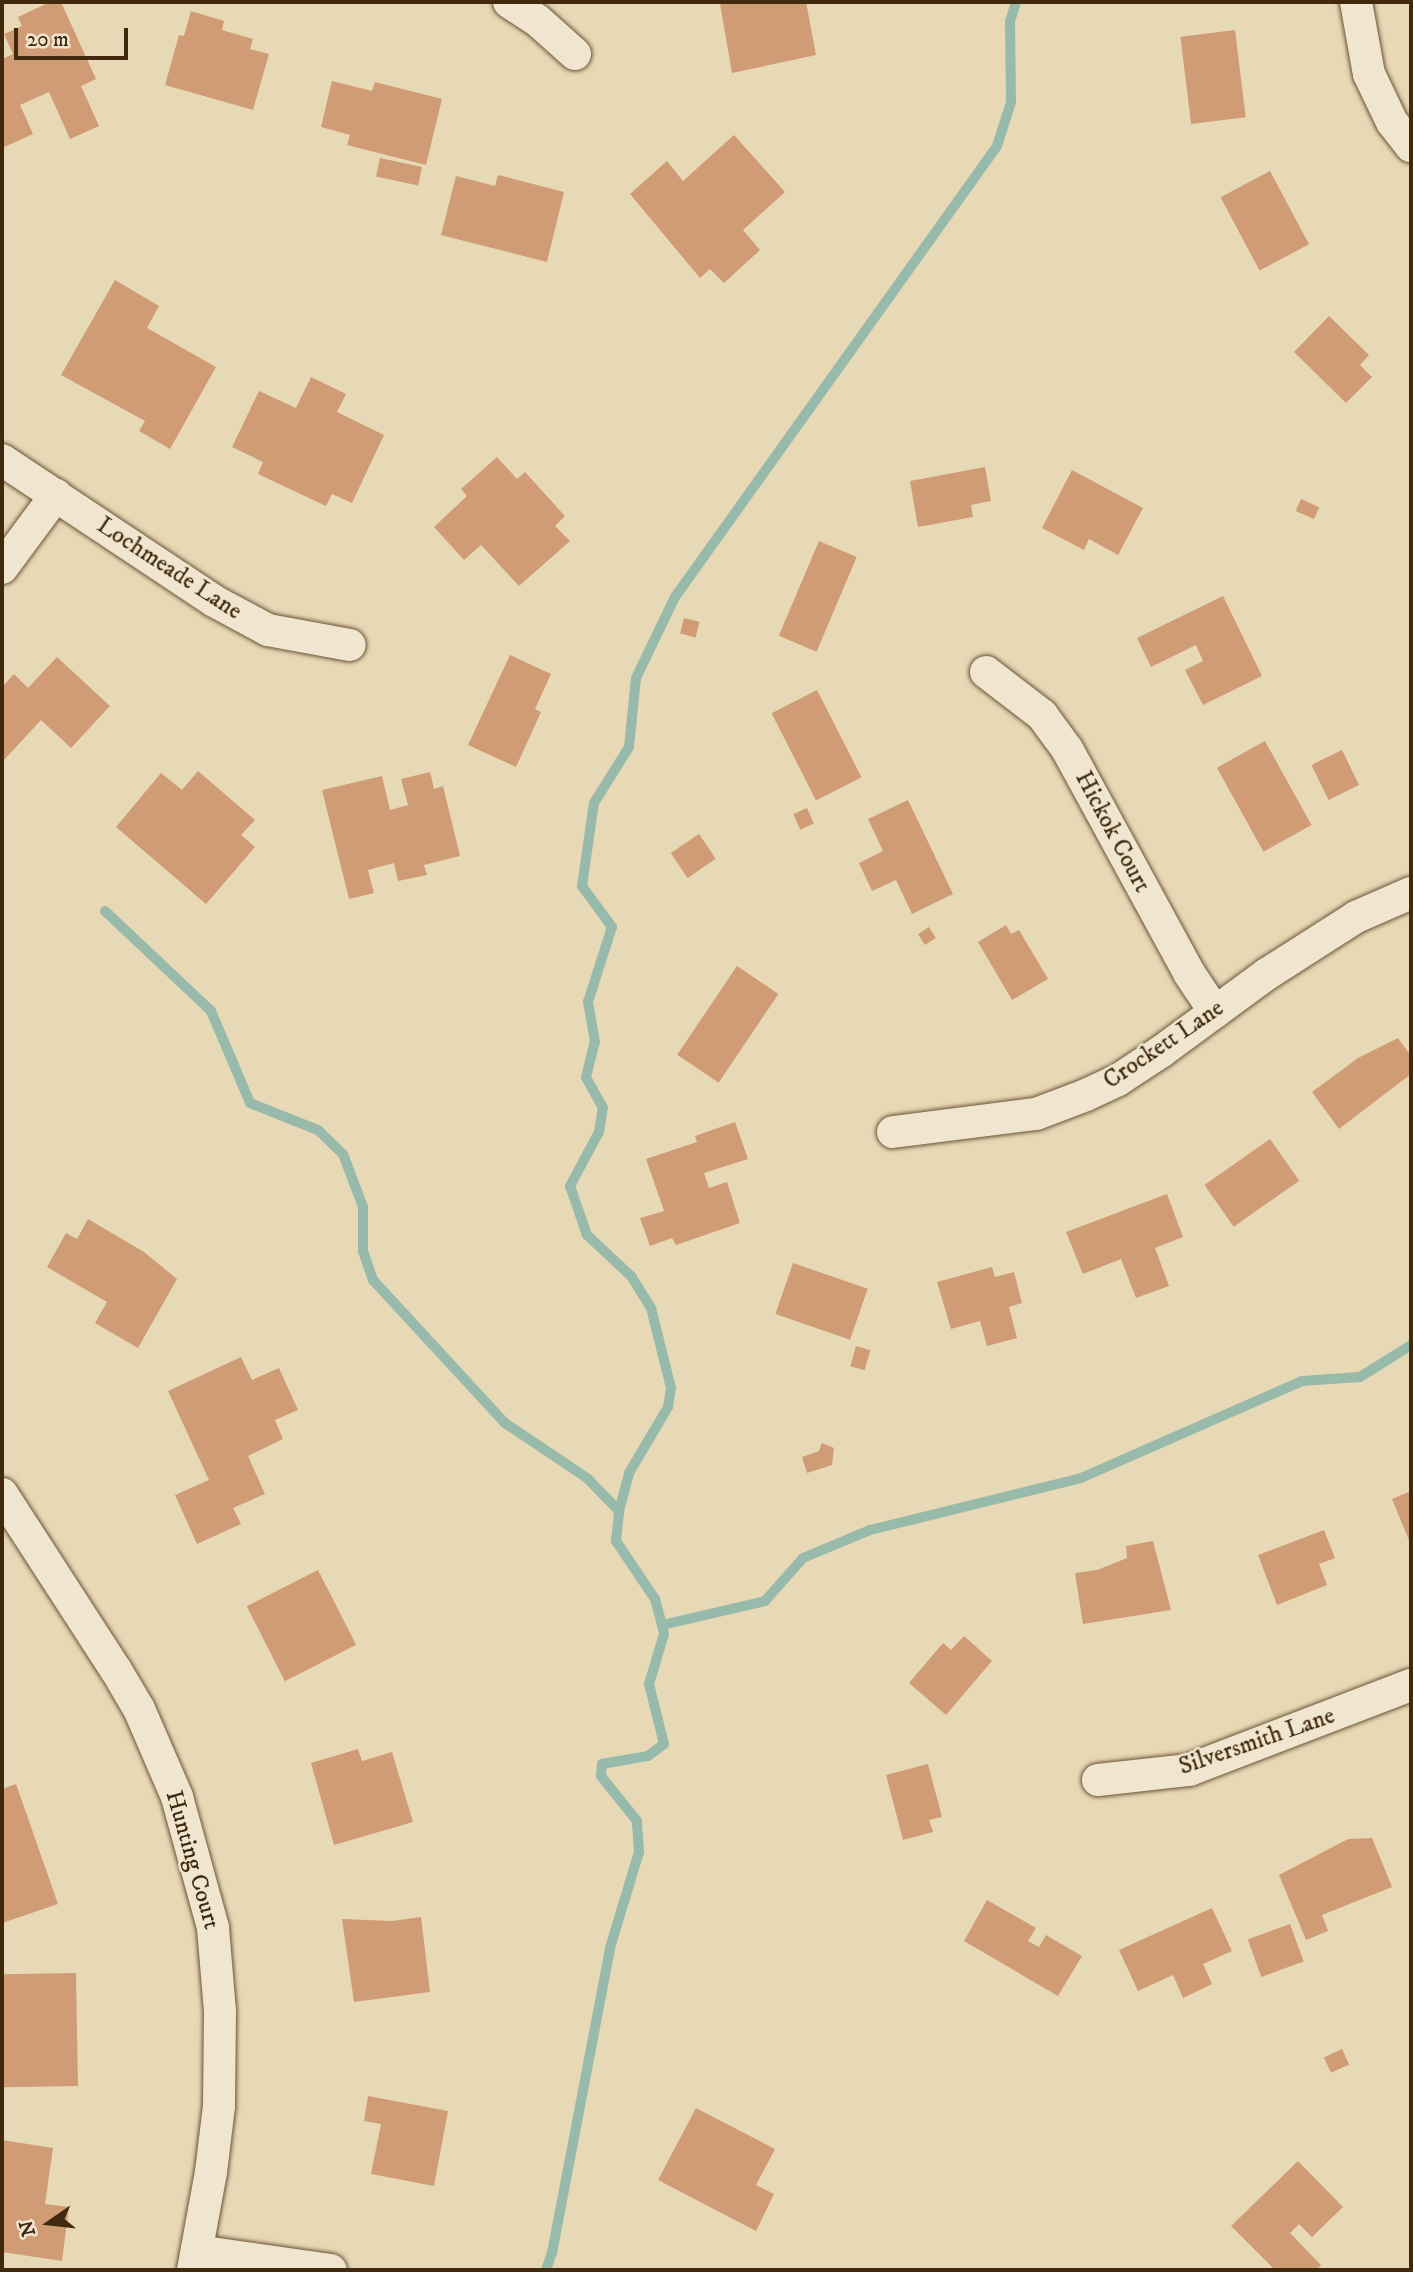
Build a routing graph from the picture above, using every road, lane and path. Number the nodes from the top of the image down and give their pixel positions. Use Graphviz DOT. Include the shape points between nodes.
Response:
graph roads {
  1 [pos="509,2"];
  2 [pos="1356,2"];
  3 [pos="575,54"];
  4 [pos="1411,146"];
  5 [pos="2,460"];
  6 [pos="56,495"];
  7 [pos="2,568"];
  8 [pos="351,645"];
  9 [pos="986,672"];
  10 [pos="1411,893"];
  11 [pos="1215,1012"];
  12 [pos="893,1132"];
  13 [pos="2,1494"];
  14 [pos="1411,1685"];
  15 [pos="1098,1780"];
  16 [pos="195,2261"];
  17 [pos="331,2270"];
  1 -- 3 [label="street"];
  2 -- 4 [label="street" via="1369,74 1392,122"];
  5 -- 6 [label="street, Lochmeade Lane"];
  6 -- 7 [label="street"];
  6 -- 8 [label="street, Lochmeade Lane" via="214,601 268,630"];
  9 -- 11 [label="street, Hickok Court" via="1042,715 1067,749 1189,973"];
  10 -- 11 [label="street, Crockett Lane" via="1356,917"];
  11 -- 12 [label="street, Crockett Lane" via="1118,1080 1036,1114"];
  13 -- 16 [label="street, Hunting Court" via="139,1709 177,1797 213,1928 220,2011 219,2106"];
  14 -- 15 [label="street, Silversmith Lane" via="1189,1770"];
  16 -- 17 [label="street"];
}
